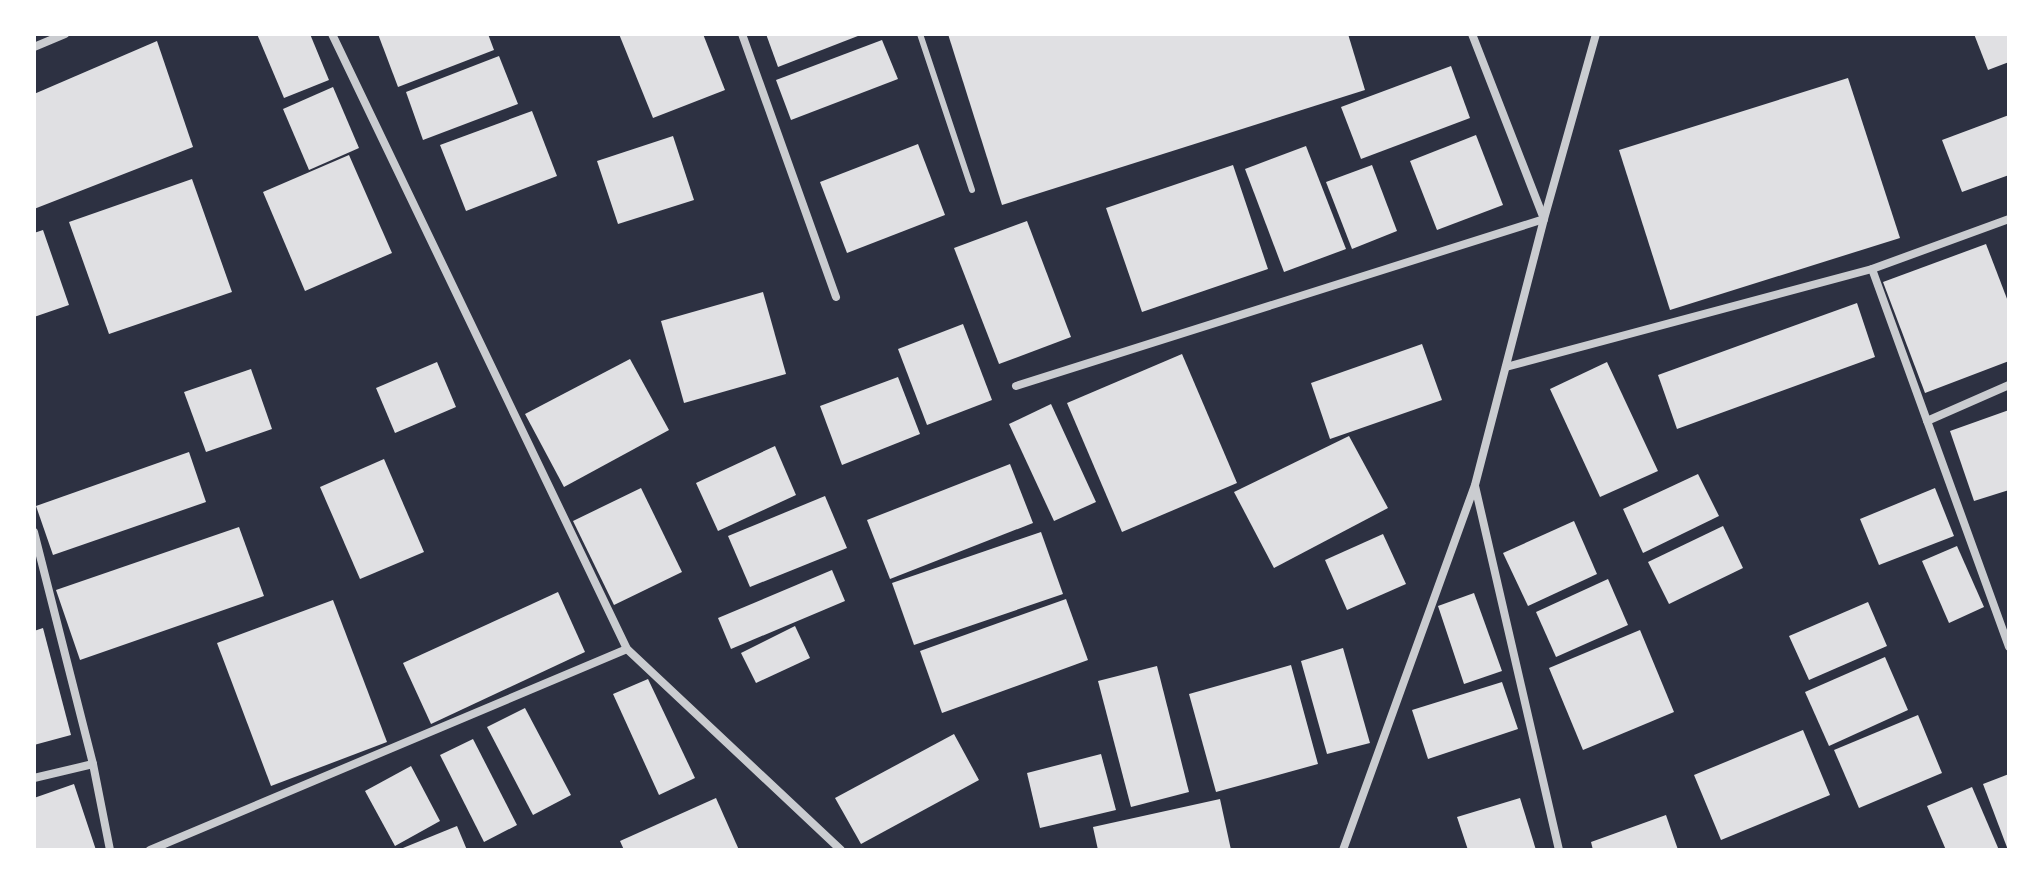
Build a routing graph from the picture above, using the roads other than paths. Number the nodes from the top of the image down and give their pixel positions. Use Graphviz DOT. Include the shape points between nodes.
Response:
graph roads {
  1 [pos="65,34"];
  2 [pos="332,34"];
  3 [pos="742,34"];
  4 [pos="920,34"];
  5 [pos="1472,34"];
  6 [pos="1596,34"];
  7 [pos="34,47"];
  8 [pos="972,190"];
  9 [pos="1544,219"];
  10 [pos="2009,219"];
  11 [pos="1872,269"];
  12 [pos="836,297"];
  13 [pos="1506,367"];
  14 [pos="2009,385"];
  15 [pos="1016,386"];
  16 [pos="1927,421"];
  17 [pos="1475,485"];
  18 [pos="34,532"];
  19 [pos="2009,647"];
  20 [pos="627,649"];
  21 [pos="93,764"];
  22 [pos="34,778"];
  23 [pos="110,850"];
  24 [pos="150,850"];
  25 [pos="841,850"];
  26 [pos="1343,850"];
  27 [pos="1559,850"];
  1 -- 7 [label="street"];
  2 -- 20 [label="street"];
  3 -- 12 [label="street"];
  4 -- 8 [label="lane"];
  5 -- 9 [label="street"];
  6 -- 9 [label="street"];
  9 -- 13 [label="street"];
  9 -- 15 [label="street"];
  10 -- 11 [label="street"];
  11 -- 13 [label="street"];
  11 -- 16 [label="street"];
  13 -- 17 [label="street"];
  14 -- 16 [label="street"];
  16 -- 19 [label="street"];
  17 -- 26 [label="street"];
  17 -- 27 [label="street"];
  18 -- 21 [label="street"];
  20 -- 24 [label="street"];
  20 -- 25 [label="street"];
  21 -- 22 [label="street"];
  21 -- 23 [label="street"];
}
